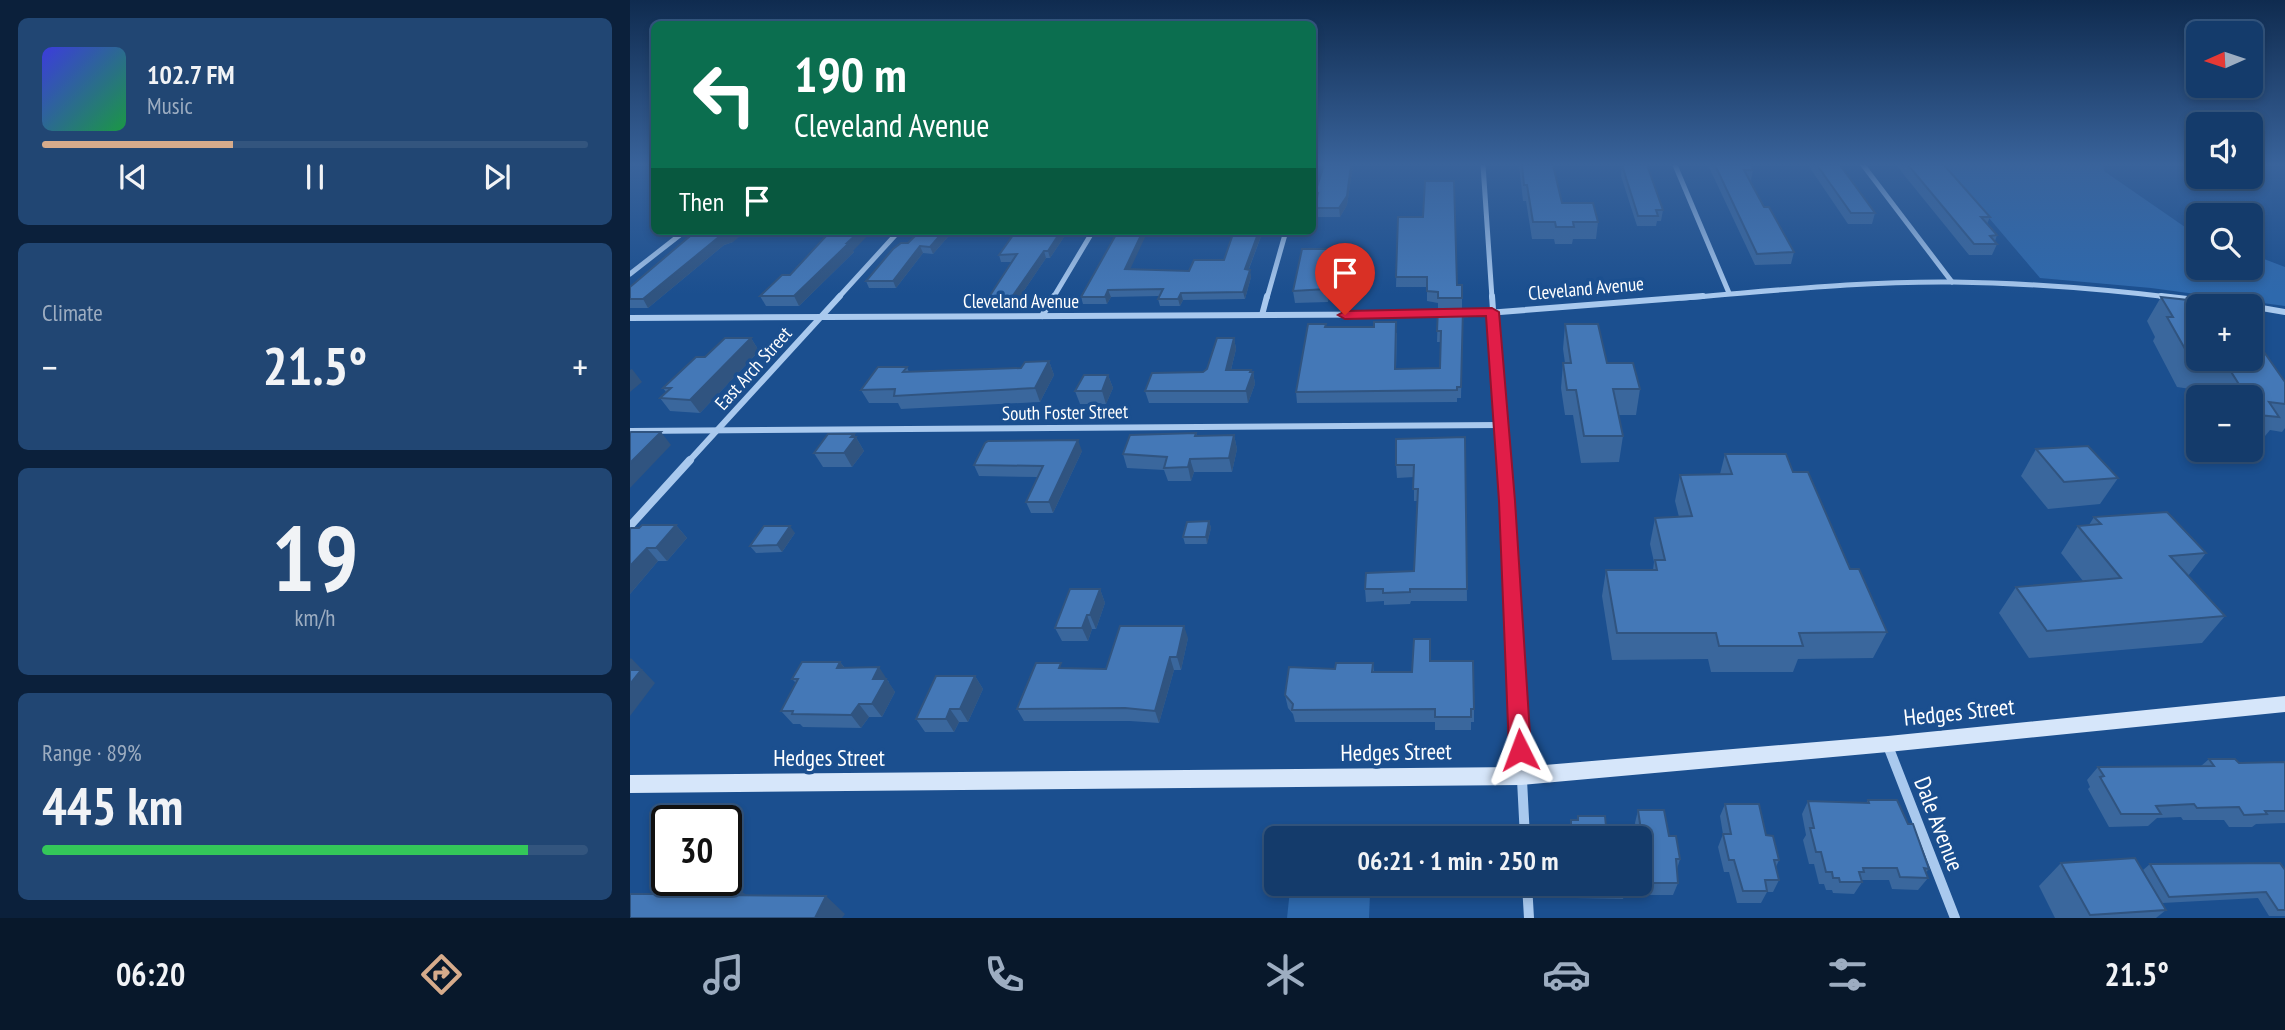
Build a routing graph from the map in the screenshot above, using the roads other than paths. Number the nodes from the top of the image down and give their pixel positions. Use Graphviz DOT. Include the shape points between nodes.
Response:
graph roads {
  1 [pos="1486,208"];
  2 [pos="1693,208"];
  3 [pos="1896,208"];
  4 [pos="680,235"];
  5 [pos="896,235"];
  6 [pos="1091,235"];
  7 [pos="1285,235"];
  8 [pos="630,274"];
  9 [pos="1952,282"];
  10 [pos="1729,293"];
  11 [pos="2186,299"];
  12 [pos="2263,308"];
  13 [pos="1492,312"];
  14 [pos="2285,312"];
  15 [pos="1262,315"];
  16 [pos="1042,316"];
  17 [pos="630,318"];
  18 [pos="820,318"];
  19 [pos="1501,425"];
  20 [pos="630,431"];
  21 [pos="717,431"];
  22 [pos="630,526"];
  23 [pos="2285,704"];
  24 [pos="1888,744"];
  25 [pos="1521,776"];
  26 [pos="630,784"];
  27 [pos="1524,826"];
  28 [pos="1528,896"];
  29 [pos="1529,918"];
  30 [pos="1955,918"];
  1 -- 13 [label="street"];
  2 -- 10 [label="street"];
  3 -- 9 [label="street"];
  4 -- 8 [label="street"];
  5 -- 18 [label="street, East Arch Street"];
  6 -- 16 [label="street"];
  7 -- 15 [label="street"];
  9 -- 10 [label="street, Cleveland Avenue"];
  9 -- 11 [label="street, Cleveland Avenue" via="2075,286"];
  10 -- 13 [label="street, Cleveland Avenue"];
  12 -- 14 [label="street, Cleveland Avenue"];
  13 -- 15 [label="street, Cleveland Avenue"];
  13 -- 19 [label="street"];
  15 -- 16 [label="street, Cleveland Avenue"];
  16 -- 18 [label="street, Cleveland Avenue"];
  17 -- 18 [label="street, Cleveland Avenue"];
  18 -- 21 [label="street, East Arch Street"];
  19 -- 21 [label="street, South Foster Street"];
  19 -- 25 [label="street"];
  20 -- 21 [label="street, South Foster Street"];
  21 -- 22 [label="street, East Arch Street"];
  23 -- 24 [label="street, Hedges Street"];
  24 -- 25 [label="street, Hedges Street"];
  24 -- 30 [label="street, Dale Avenue"];
  25 -- 26 [label="street, Hedges Street"];
  25 -- 27 [label="street"];
  28 -- 29 [label="street"];
}
